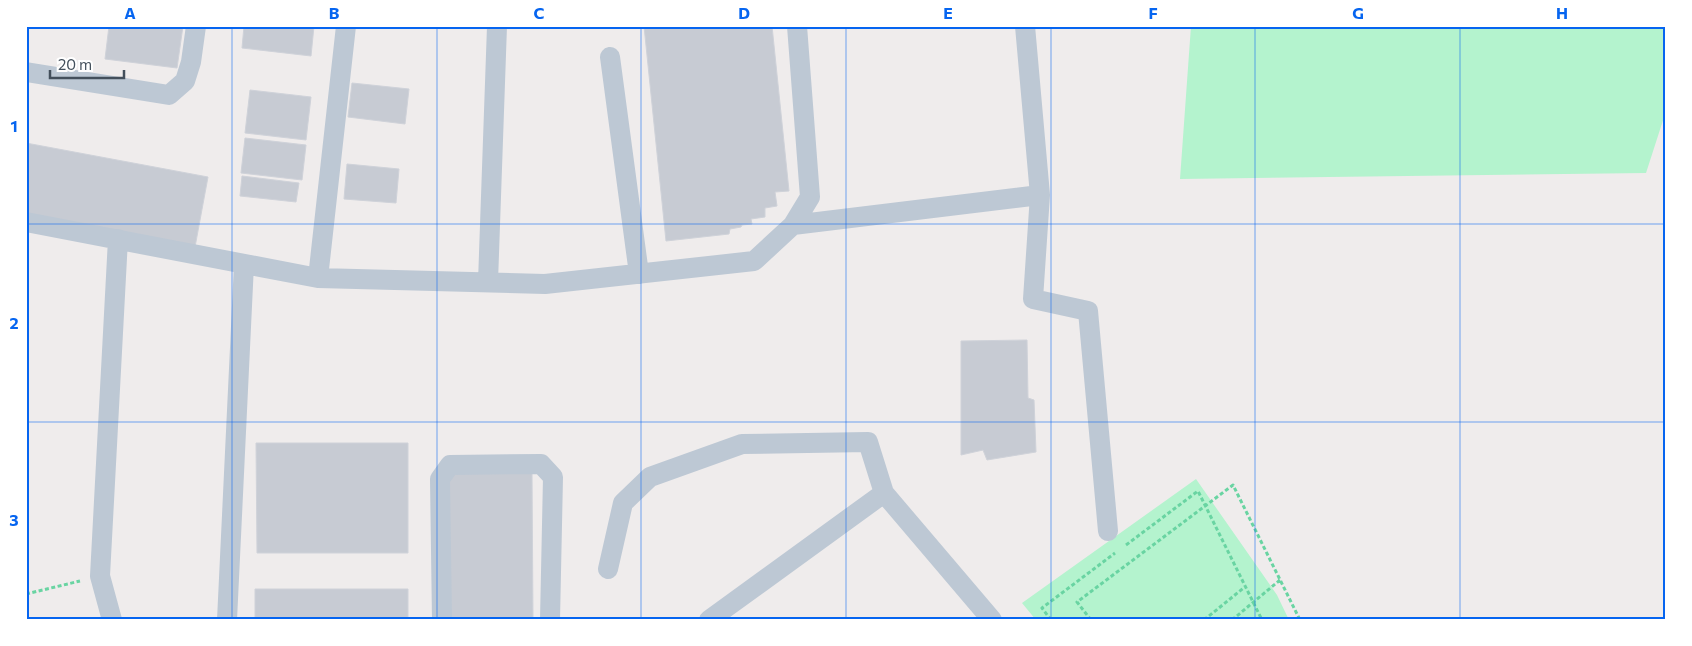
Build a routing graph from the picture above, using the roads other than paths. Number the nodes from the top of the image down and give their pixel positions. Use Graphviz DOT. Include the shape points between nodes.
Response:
graph roads {
  1 [pos="196,26"];
  2 [pos="346,26"];
  3 [pos="497,26"];
  4 [pos="797,26"];
  5 [pos="1025,26"];
  6 [pos="610,57"];
  7 [pos="31,76"];
  8 [pos="1040,195"];
  9 [pos="26,222"];
  10 [pos="793,225"];
  11 [pos="118,239"];
  12 [pos="244,264"];
  13 [pos="639,274"];
  14 [pos="318,278"];
  15 [pos="488,282"];
  16 [pos="884,493"];
  17 [pos="1108,531"];
  18 [pos="608,569"];
  19 [pos="112,620"];
  20 [pos="227,620"];
  21 [pos="442,620"];
  22 [pos="550,620"];
  23 [pos="709,620"];
  24 [pos="992,620"];
  1 -- 7 [label="street" via="185,80 169,95"];
  2 -- 14 [label="street"];
  3 -- 15 [label="street"];
  4 -- 10 [label="street" via="810,197"];
  5 -- 8 [label="street"];
  6 -- 13 [label="street"];
  8 -- 10 [label="street"];
  8 -- 17 [label="street" via="1033,299 1088,311"];
  9 -- 11 [label="street"];
  10 -- 13 [label="street" via="754,261"];
  11 -- 12 [label="street"];
  11 -- 19 [label="street" via="100,576"];
  12 -- 14 [label="street"];
  12 -- 20 [label="street"];
  13 -- 15 [label="street" via="545,284"];
  14 -- 15 [label="street"];
  16 -- 18 [label="street" via="868,442 742,444 650,477 623,503"];
  16 -- 23 [label="street"];
  16 -- 24 [label="street"];
  21 -- 22 [label="street" via="440,479 450,465 541,464 553,478"];
}
